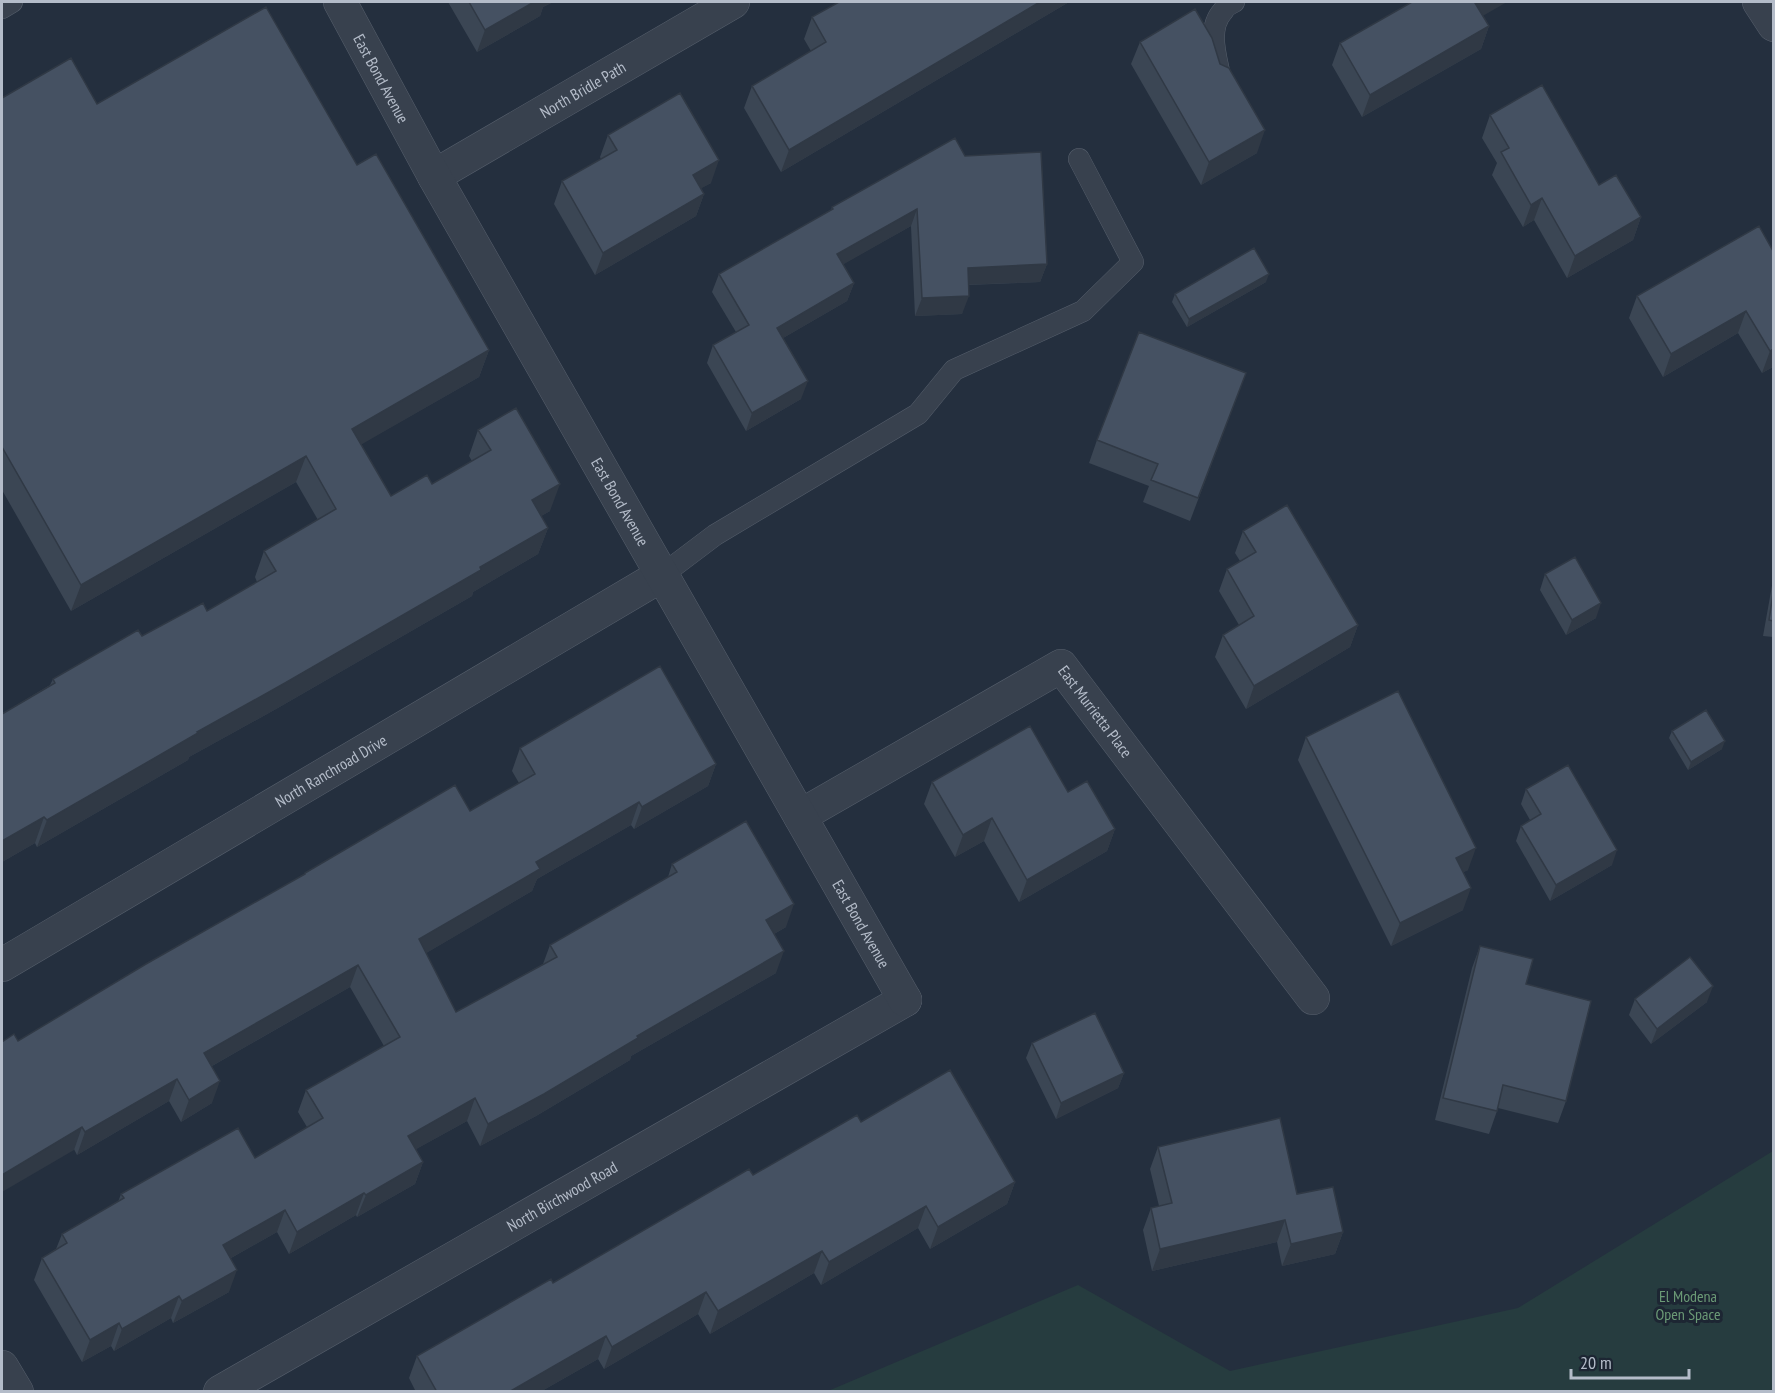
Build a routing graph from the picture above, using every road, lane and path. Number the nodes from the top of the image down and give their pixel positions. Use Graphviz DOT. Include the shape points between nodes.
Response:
graph roads {
  1 [pos="12,2"];
  2 [pos="340,2"];
  3 [pos="733,2"];
  4 [pos="1234,2"];
  5 [pos="1759,2"];
  6 [pos="2,8"];
  7 [pos="1773,25"];
  8 [pos="1221,78"];
  9 [pos="1079,159"];
  10 [pos="434,176"];
  11 [pos="662,575"];
  12 [pos="800,816"];
  13 [pos="2,965"];
  14 [pos="1313,998"];
  15 [pos="905,1000"];
  16 [pos="2,1367"];
  17 [pos="17,1392"];
  18 [pos="220,1392"];
  1 -- 6 [label="lane"];
  2 -- 10 [label="street, East Bond Avenue"];
  3 -- 10 [label="street, North Bridle Path"];
  4 -- 8 [label="lane" via="1221,12 1213,44"];
  5 -- 7 [label="street"];
  9 -- 11 [label="lane" via="1133,262 1083,310 954,370 918,414 715,536"];
  10 -- 11 [label="street, East Bond Avenue"];
  11 -- 12 [label="street, East Bond Avenue"];
  11 -- 13 [label="street, North Ranchroad Drive"];
  12 -- 14 [label="street, East Murrietta Place" via="1061,666"];
  12 -- 15 [label="street, East Bond Avenue"];
  15 -- 18 [label="street, North Birchwood Road"];
  16 -- 17 [label="street"];
}
